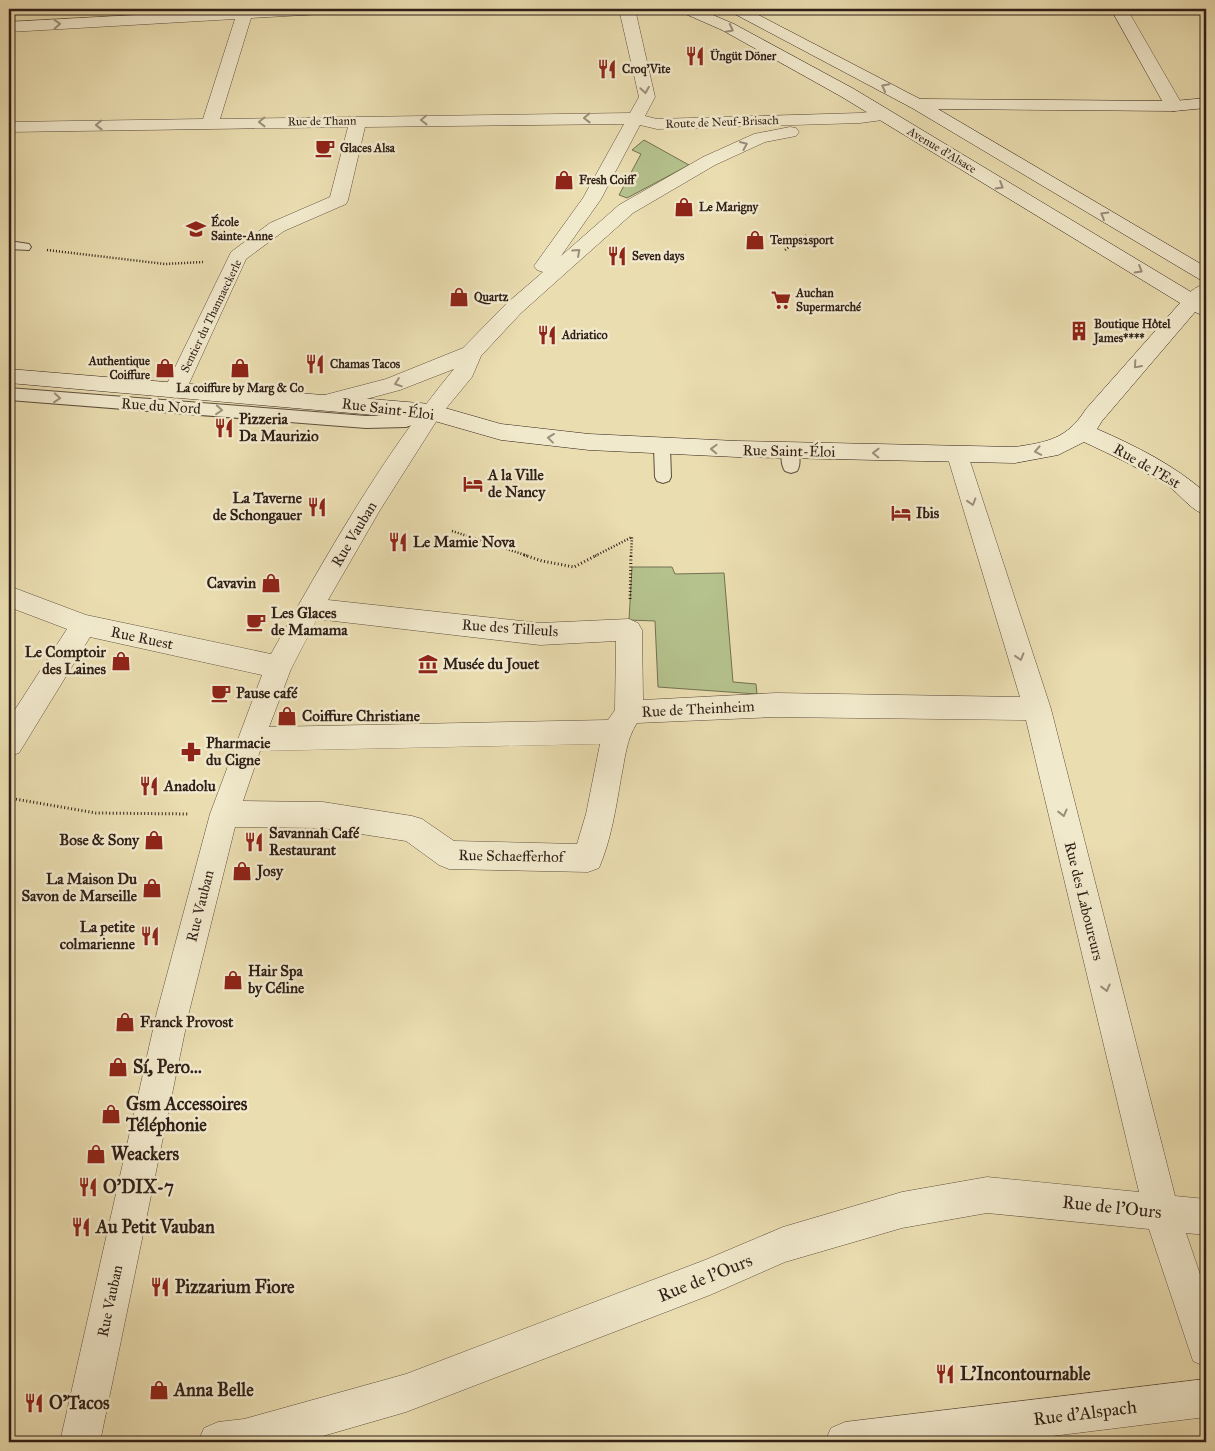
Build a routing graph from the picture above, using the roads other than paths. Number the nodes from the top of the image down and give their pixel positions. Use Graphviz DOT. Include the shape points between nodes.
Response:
graph roads {
  1 [pos="322,9"];
  2 [pos="627,9"];
  3 [pos="686,9"];
  4 [pos="736,9"];
  5 [pos="1119,9"];
  6 [pos="244,14"];
  7 [pos="9,27"];
  8 [pos="1206,103"];
  9 [pos="929,106"];
  10 [pos="1174,106"];
  11 [pos="635,119"];
  12 [pos="890,119"];
  13 [pos="358,120"];
  14 [pos="210,123"];
  15 [pos="9,127"];
  16 [pos="9,245"];
  17 [pos="24,247"];
  18 [pos="1178,258"];
  19 [pos="1206,268"];
  20 [pos="1206,275"];
  21 [pos="1201,300"];
  22 [pos="514,308"];
  23 [pos="471,353"];
  24 [pos="443,366"];
  25 [pos="9,376"];
  26 [pos="175,390"];
  27 [pos="9,394"];
  28 [pos="325,402"];
  29 [pos="430,412"];
  30 [pos="1082,432"];
  31 [pos="662,447"];
  32 [pos="958,455"];
  33 [pos="663,477"];
  34 [pos="1206,506"];
  35 [pos="9,597"];
  36 [pos="310,608"];
  37 [pos="84,625"];
  38 [pos="278,667"];
  39 [pos="1037,709"];
  40 [pos="622,722"];
  41 [pos="250,739"];
  42 [pos="9,744"];
  43 [pos="224,814"];
  44 [pos="1161,1211"];
  45 [pos="1206,1217"];
  46 [pos="1206,1348"];
  47 [pos="1206,1398"];
  48 [pos="80,1442"];
  49 [pos="218,1442"];
  50 [pos="845,1442"];
  1 -- 6 [label="street"];
  2 -- 11 [label="street, one-way" via="647,97"];
  3 -- 12 [label="street, Avenue d'Alsace, one-way" via="737,32"];
  9 -- 4 [label="street, Avenue d'Alsace, one-way"];
  5 -- 10 [label="street"];
  7 -- 6 [label="street, one-way"];
  6 -- 14 [label="street"];
  8 -- 10 [label="street, Route de Neuf-Brisach"];
  9 -- 10 [label="street, Route de Neuf-Brisach"];
  9 -- 12 [label="street, Route de Neuf-Brisach"];
  18 -- 9 [label="street, Avenue d'Alsace, one-way"];
  11 -- 12 [label="street, Route de Neuf-Brisach" via="657,124"];
  11 -- 13 [label="street, Rue de Thann, one-way"];
  11 -- 22 [label="street, Route de Neuf-Brisach" via="592,199"];
  12 -- 21 [label="street, Avenue d'Alsace, one-way"];
  22 -- 12 [label="street, Route de Neuf-Brisach, one-way" via="626,209 709,161 771,134 858,128"];
  13 -- 14 [label="street, Rue de Thann, one-way"];
  13 -- 26 [label="street, Sentier du Thannaeckerle" via="338,200 277,227 238,256"];
  14 -- 15 [label="street, Rue de Thann, one-way"];
  16 -- 17 [label="lane"];
  18 -- 19 [label="street, Avenue d'Alsace"];
  18 -- 20 [label="street, Avenue d'Alsace"];
  21 -- 30 [label="street, Rue Saint-Éloi, one-way"];
  22 -- 23 [label="street, Route de Neuf-Brisach"];
  23 -- 24 [label="street, Route de Neuf-Brisach"];
  23 -- 29 [label="street, Route de Neuf-Brisach" via="464,372"];
  24 -- 28 [label="street, Route de Neuf-Brisach, one-way" via="392,385"];
  24 -- 29 [label="street"];
  25 -- 26 [label="street, Rue du Nord"];
  26 -- 28 [label="street, Rue du Nord"];
  27 -- 29 [label="lane, Rue du Nord, one-way" via="366,422 406,421"];
  28 -- 29 [label="street, Rue Saint-Éloi"];
  31 -- 29 [label="street, Rue Saint-Éloi, one-way" via="501,432"];
  29 -- 36 [label="street, Rue Vauban"];
  30 -- 32 [label="street, Rue Saint-Éloi, one-way" via="1065,443 1042,451 1015,455"];
  30 -- 34 [label="street, Rue de l'Est" via="1176,480"];
  32 -- 31 [label="street, Rue Saint-Éloi, one-way" via="790,459"];
  31 -- 33 [label="lane"];
  32 -- 39 [label="street, Rue des Laboureurs, one-way"];
  35 -- 37 [label="street, Rue Ruest"];
  36 -- 38 [label="street, Rue Vauban"];
  36 -- 40 [label="street, Rue des Tilleuls" via="540,634 629,630"];
  37 -- 38 [label="street, Rue Ruest"];
  37 -- 42 [label="street"];
  38 -- 41 [label="street, Rue Vauban"];
  39 -- 40 [label="street, Rue de Theinheim" via="776,705"];
  39 -- 44 [label="street, Rue des Laboureurs, one-way"];
  40 -- 41 [label="street, Rue de Theinheim" via="544,733"];
  40 -- 43 [label="street, Rue Schaefferhof" via="588,858 449,855 412,829 323,815"];
  41 -- 43 [label="street, Rue Vauban"];
  43 -- 48 [label="street, Rue Vauban" via="173,1012"];
  44 -- 45 [label="street, Rue de l'Ours"];
  44 -- 46 [label="street, Rue des Laboureurs"];
  44 -- 49 [label="street, Rue de l'Ours" via="987,1195 902,1210 783,1245 710,1277 406,1393 244,1439"];
  47 -- 50 [label="street, Rue d'Alspach"];
}
